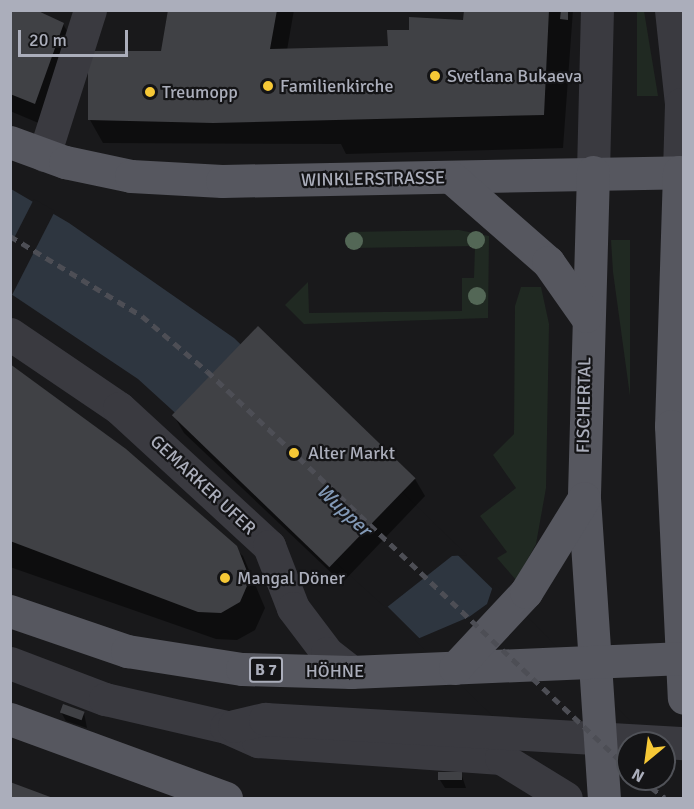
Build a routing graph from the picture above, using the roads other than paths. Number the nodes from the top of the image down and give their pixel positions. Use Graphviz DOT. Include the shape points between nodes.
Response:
graph roads {
  1 [pos="90,10"];
  2 [pos="597,10"];
  3 [pos="670,10"];
  4 [pos="10,142"];
  5 [pos="55,158"];
  6 [pos="593,172"];
  7 [pos="681,172"];
  8 [pos="452,178"];
  9 [pos="680,298"];
  10 [pos="586,316"];
  11 [pos="10,334"];
  12 [pos="584,498"];
  13 [pos="679,563"];
  14 [pos="10,611"];
  15 [pos="682,658"];
  16 [pos="10,663"];
  17 [pos="595,663"];
  18 [pos="455,668"];
  19 [pos="351,672"];
  20 [pos="684,698"];
  21 [pos="10,719"];
  22 [pos="226,727"];
  23 [pos="600,735"];
  24 [pos="616,736"];
  25 [pos="560,794"];
  26 [pos="226,798"];
  27 [pos="604,798"];
  1 -- 5 [label="street"];
  2 -- 6 [label="street, FISCHERTAL"];
  3 -- 7 [label="street" via="681,104"];
  4 -- 5 [label="main road, WINKLERSTRASSE"];
  5 -- 8 [label="main road, WINKLERSTRASSE" via="131,176 222,181"];
  6 -- 7 [label="main road, WINKLERSTRASSE"];
  6 -- 8 [label="main road, WINKLERSTRASSE"];
  6 -- 10 [label="main road, FISCHERTAL"];
  7 -- 9 [label="main road"];
  8 -- 10 [label="main road" via="548,262"];
  9 -- 13 [label="main road"];
  10 -- 12 [label="main road, FISCHERTAL"];
  11 -- 19 [label="street, GEMARKER UFER" via="119,408 269,546 293,608 310,634"];
  12 -- 17 [label="main road, FISCHERTAL"];
  12 -- 18 [label="main road" via="526,592"];
  13 -- 15 [label="main road"];
  14 -- 19 [label="main road, HÖHNE / B 7" via="127,651 242,669"];
  15 -- 17 [label="main road, B 7"];
  15 -- 20 [label="main road"];
  16 -- 22 [label="street" via="105,699"];
  17 -- 18 [label="main road, HÖHNE / B 7"];
  17 -- 23 [label="main road, FISCHERTAL"];
  18 -- 19 [label="main road, HÖHNE / B 7"];
  21 -- 26 [label="main road"];
  22 -- 23 [label="street" via="265,719"];
  22 -- 25 [label="street" via="270,743 501,758"];
  23 -- 24 [label="street"];
  23 -- 27 [label="main road, FISCHERTAL"];
}
